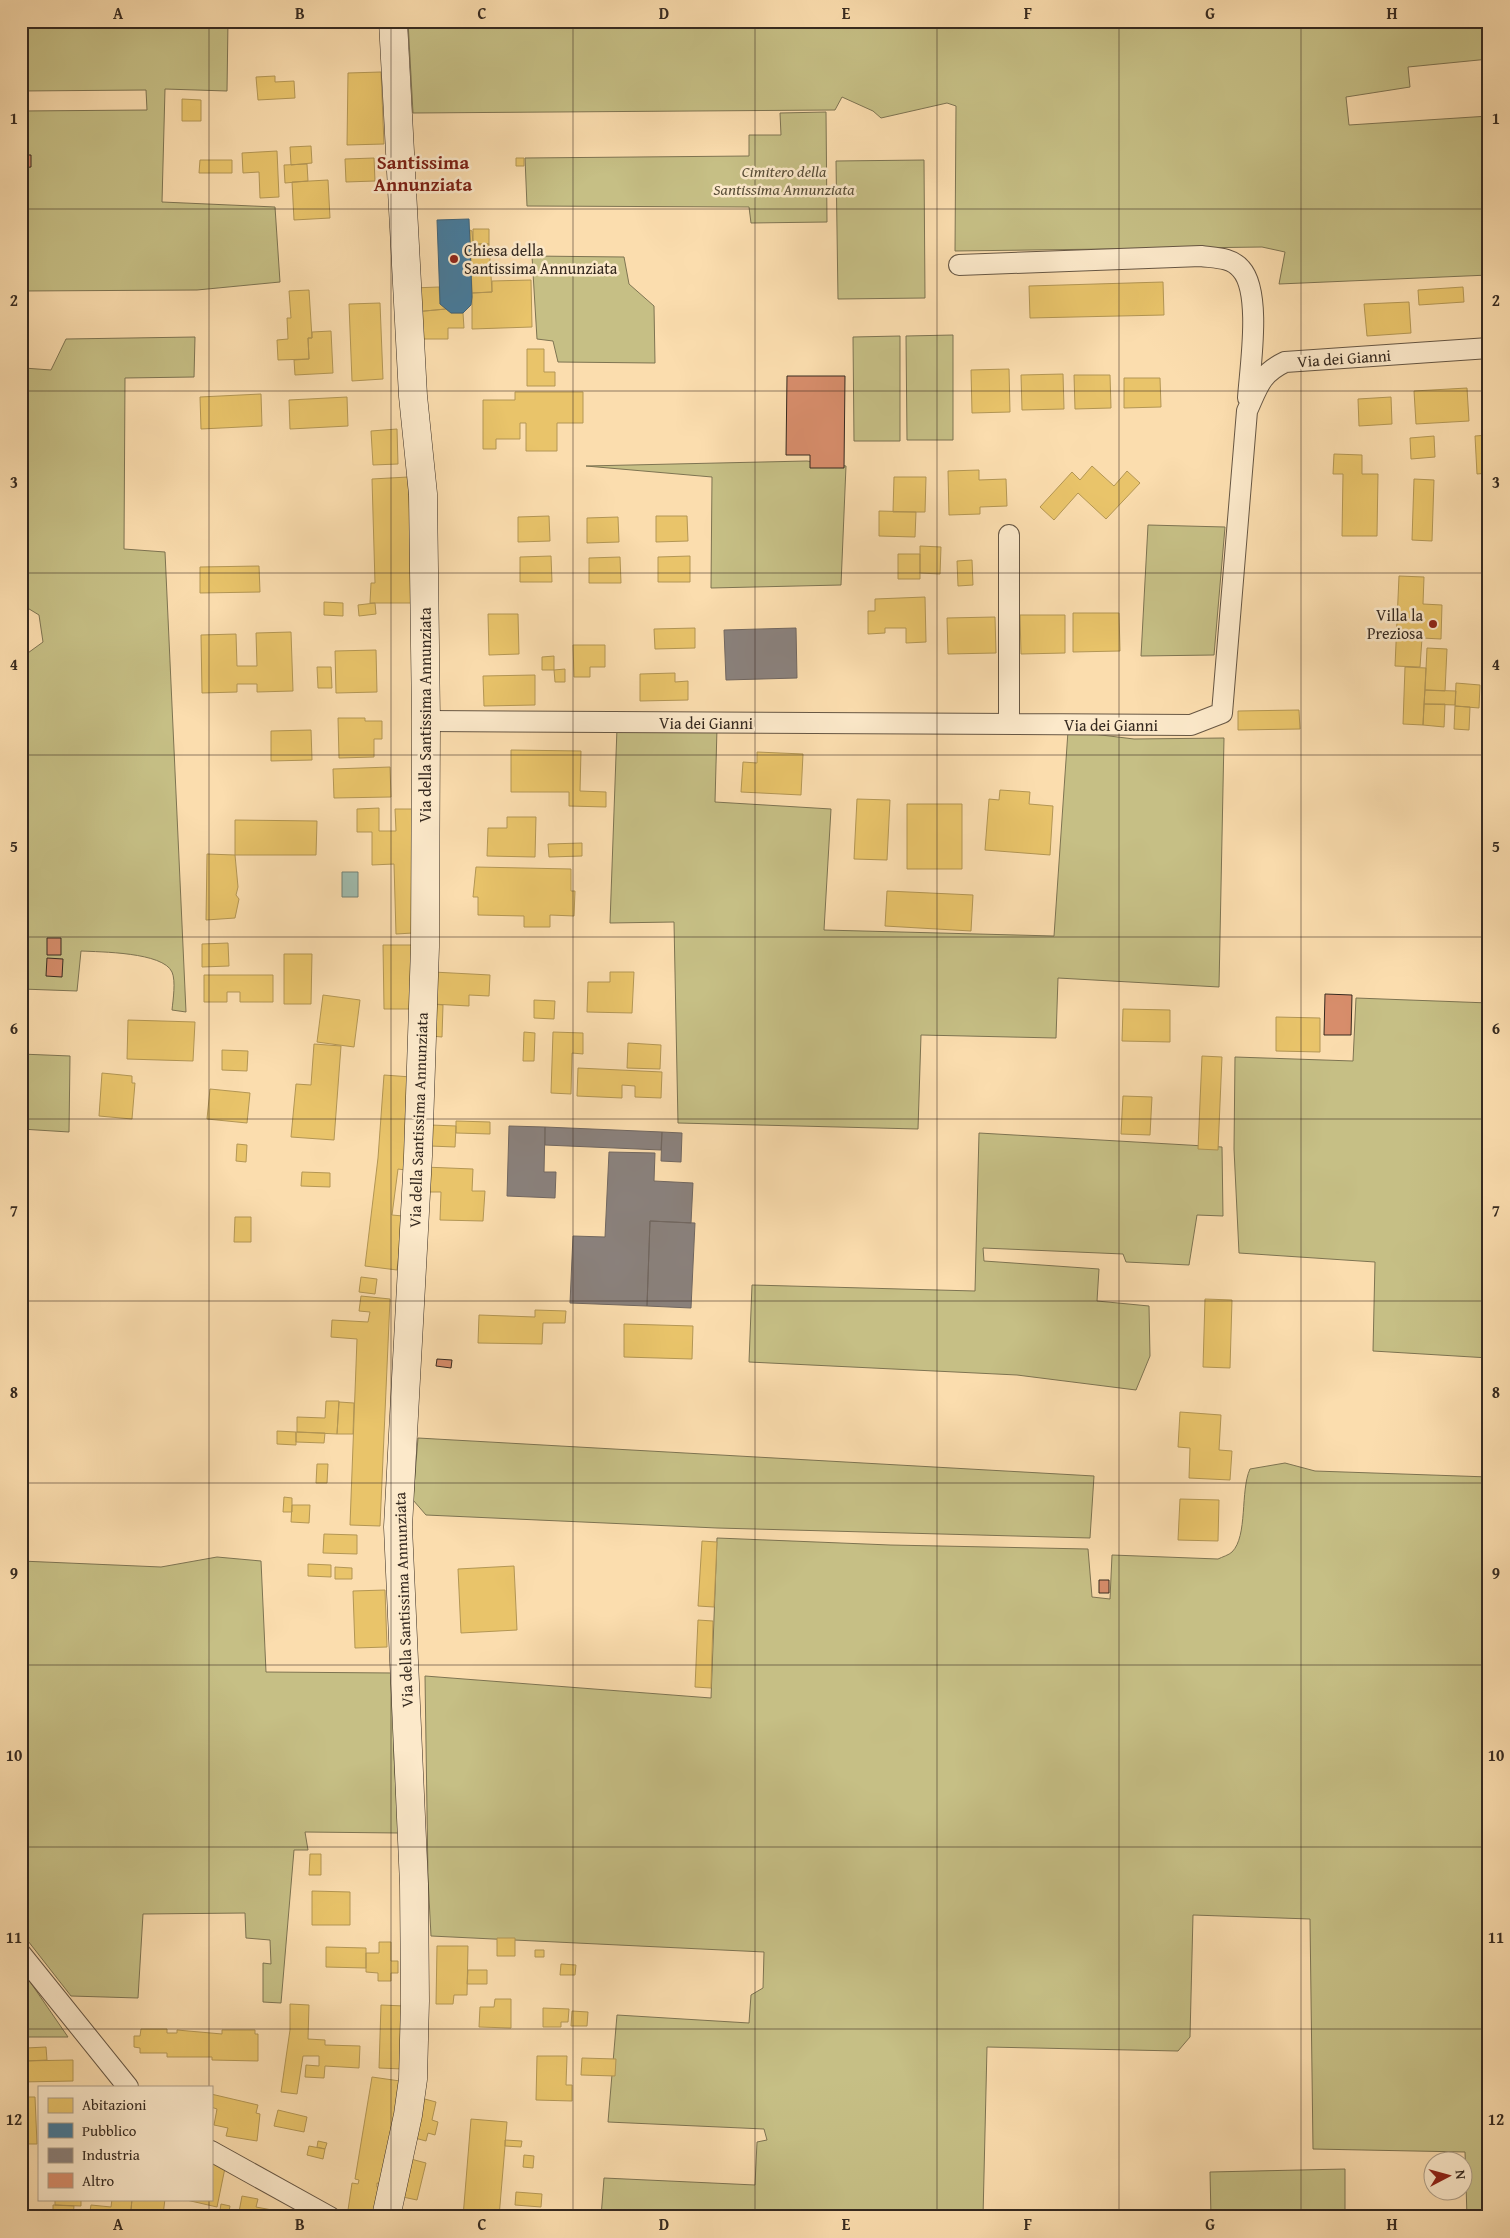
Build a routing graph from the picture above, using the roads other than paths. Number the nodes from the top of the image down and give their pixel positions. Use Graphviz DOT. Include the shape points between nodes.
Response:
graph roads {
  1 [pos="393,21"];
  2 [pos="959,265"];
  3 [pos="1489,348"];
  4 [pos="1247,410"];
  5 [pos="1009,535"];
  6 [pos="426,721"];
  7 [pos="1009,724"];
  8 [pos="21,1954"];
  9 [pos="127,2086"];
  10 [pos="212,2152"];
  11 [pos="330,2217"];
  12 [pos="386,2217"];
  1 -- 6 [label="street, Via della Santissima Annunziata" via="413,396 423,494"];
  2 -- 4 [label="street" via="1201,256 1225,258 1241,268 1250,285 1253,324"];
  3 -- 4 [label="street, Via dei Gianni" via="1285,362 1270,370 1258,385"];
  4 -- 7 [label="street, Via dei Gianni" via="1222,713 1191,725"];
  5 -- 7 [label="street"];
  6 -- 7 [label="street, Via dei Gianni"];
  6 -- 12 [label="street, Via della Santissima Annunziata" via="425,947 418,1156 398,1527 414,1884 415,2001 408,2116"];
  8 -- 9 [label="street"];
  10 -- 11 [label="street"];
}
